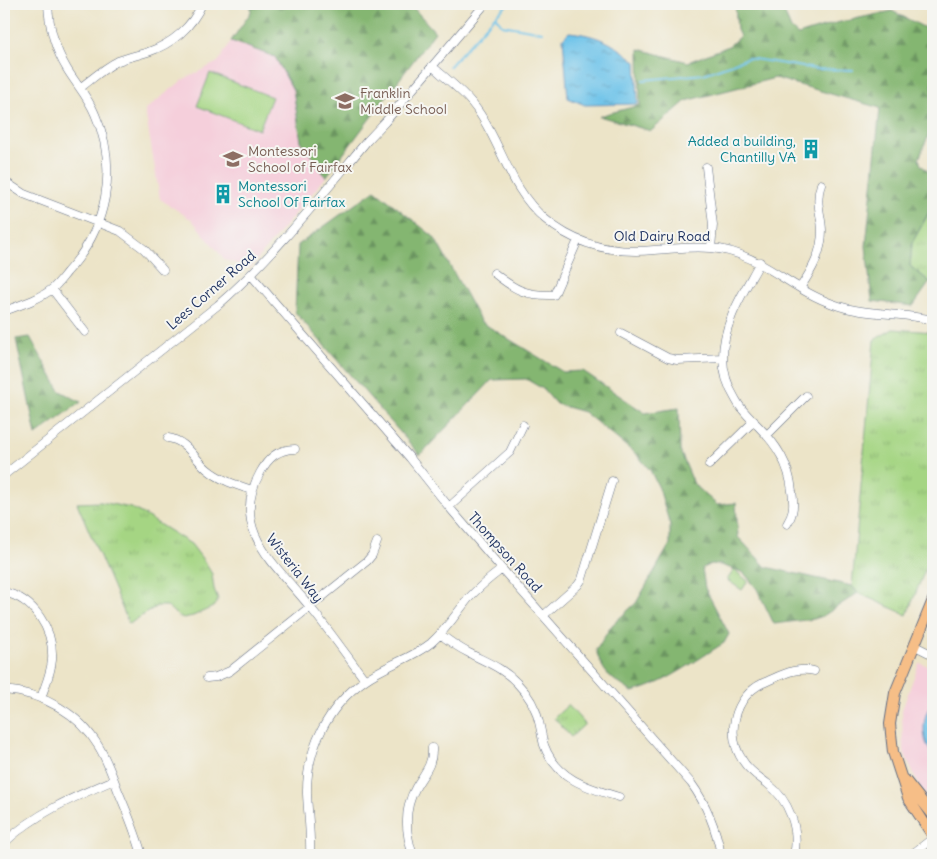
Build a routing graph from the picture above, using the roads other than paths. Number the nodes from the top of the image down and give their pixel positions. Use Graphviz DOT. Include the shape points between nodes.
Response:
graph roads {
  1 [pos="48,4"];
  2 [pos="202,4"];
  3 [pos="485,4"];
  4 [pos="432,66"];
  5 [pos="80,88"];
  6 [pos="706,167"];
  7 [pos="4,181"];
  8 [pos="821,184"];
  9 [pos="99,222"];
  10 [pos="578,240"];
  11 [pos="711,248"];
  12 [pos="760,262"];
  13 [pos="163,270"];
  14 [pos="494,273"];
  15 [pos="251,275"];
  16 [pos="800,288"];
  17 [pos="52,289"];
  18 [pos="4,311"];
  19 [pos="933,320"];
  20 [pos="85,332"];
  21 [pos="621,334"];
  22 [pos="723,358"];
  23 [pos="806,396"];
  24 [pos="754,421"];
  25 [pos="523,425"];
  26 [pos="767,435"];
  27 [pos="168,438"];
  28 [pos="295,449"];
  29 [pos="708,465"];
  30 [pos="4,475"];
  31 [pos="612,481"];
  32 [pos="252,490"];
  33 [pos="449,506"];
  34 [pos="787,524"];
  35 [pos="377,542"];
  36 [pos="502,568"];
  37 [pos="4,592"];
  38 [pos="933,600"];
  39 [pos="311,607"];
  40 [pos="544,615"];
  41 [pos="440,634"];
  42 [pos="915,646"];
  43 [pos="933,655"];
  44 [pos="814,671"];
  45 [pos="207,678"];
  46 [pos="365,680"];
  47 [pos="4,690"];
  48 [pos="41,698"];
  49 [pos="432,748"];
  50 [pos="900,773"];
  51 [pos="114,780"];
  52 [pos="619,797"];
  53 [pos="933,815"];
  54 [pos="933,837"];
  55 [pos="4,843"];
  56 [pos="142,855"];
  57 [pos="310,855"];
  58 [pos="413,855"];
  59 [pos="721,855"];
  60 [pos="794,855"];
  61 [pos="911,855"];
  1 -- 5 [label="street" via="54,40"];
  2 -- 5 [label="street" via="192,21 169,42 118,62"];
  3 -- 4 [label="street, Lees Corner Road"];
  4 -- 10 [label="street, Old Dairy Road" via="477,110 516,184 532,206 549,222"];
  4 -- 15 [label="street, Lees Corner Road"];
  5 -- 9 [label="street" via="99,123 107,158 108,185"];
  6 -- 11 [label="street" via="713,225"];
  7 -- 9 [label="street" via="24,194"];
  8 -- 16 [label="street" via="817,201 822,229 820,247 813,268"];
  9 -- 13 [label="street" via="135,242"];
  9 -- 17 [label="street" via="81,256"];
  10 -- 11 [label="street, Old Dairy Road" via="592,246 633,252"];
  10 -- 14 [label="street" via="554,295 520,292"];
  11 -- 12 [label="street, Old Dairy Road" via="735,252"];
  12 -- 16 [label="street, Old Dairy Road"];
  12 -- 22 [label="street" via="730,319"];
  15 -- 30 [label="street, Lees Corner Road" via="218,305"];
  15 -- 33 [label="street, Thompson Road"];
  16 -- 19 [label="street, Old Dairy Road" via="847,308"];
  17 -- 18 [label="street"];
  17 -- 20 [label="street"];
  21 -- 22 [label="street" via="668,358"];
  22 -- 24 [label="street" via="730,390"];
  23 -- 26 [label="street"];
  24 -- 26 [label="street"];
  24 -- 29 [label="street"];
  25 -- 33 [label="street" via="510,452"];
  26 -- 34 [label="street" via="781,454 790,479 794,504"];
  27 -- 32 [label="street" via="180,441 207,470"];
  28 -- 32 [label="street, Wisteria Way" via="282,451 268,460"];
  31 -- 40 [label="street" via="582,579"];
  32 -- 39 [label="street, Wisteria Way" via="250,516 258,543"];
  33 -- 36 [label="street, Thompson Road"];
  35 -- 39 [label="street" via="367,562"];
  36 -- 40 [label="street, Thompson Road"];
  36 -- 41 [label="street" via="470,598"];
  37 -- 48 [label="street" via="32,608 42,619 50,638 52,660"];
  38 -- 42 [label="main road"];
  39 -- 45 [label="street" via="230,671"];
  39 -- 46 [label="street, Wisteria Way"];
  40 -- 59 [label="street, Thompson Road" via="691,783 712,820"];
  41 -- 46 [label="street" via="417,652"];
  41 -- 52 [label="street" via="499,668 525,692 536,713 544,745 564,775 584,786"];
  42 -- 43 [label="street"];
  42 -- 50 [label="main road" via="895,694 892,712 891,739"];
  44 -- 60 [label="street" via="792,670 760,685 746,697 733,723 735,745 744,763 776,791 790,811 796,841"];
  46 -- 57 [label="street" via="337,706 314,748 308,779"];
  47 -- 48 [label="street"];
  48 -- 51 [label="street" via="66,711 87,730"];
  49 -- 58 [label="street" via="431,763 408,809 407,832"];
  50 -- 53 [label="main road"];
  50 -- 54 [label="main road" via="908,798"];
  51 -- 55 [label="street" via="50,808"];
  51 -- 56 [label="street"];
  54 -- 61 [label="street"];
}
